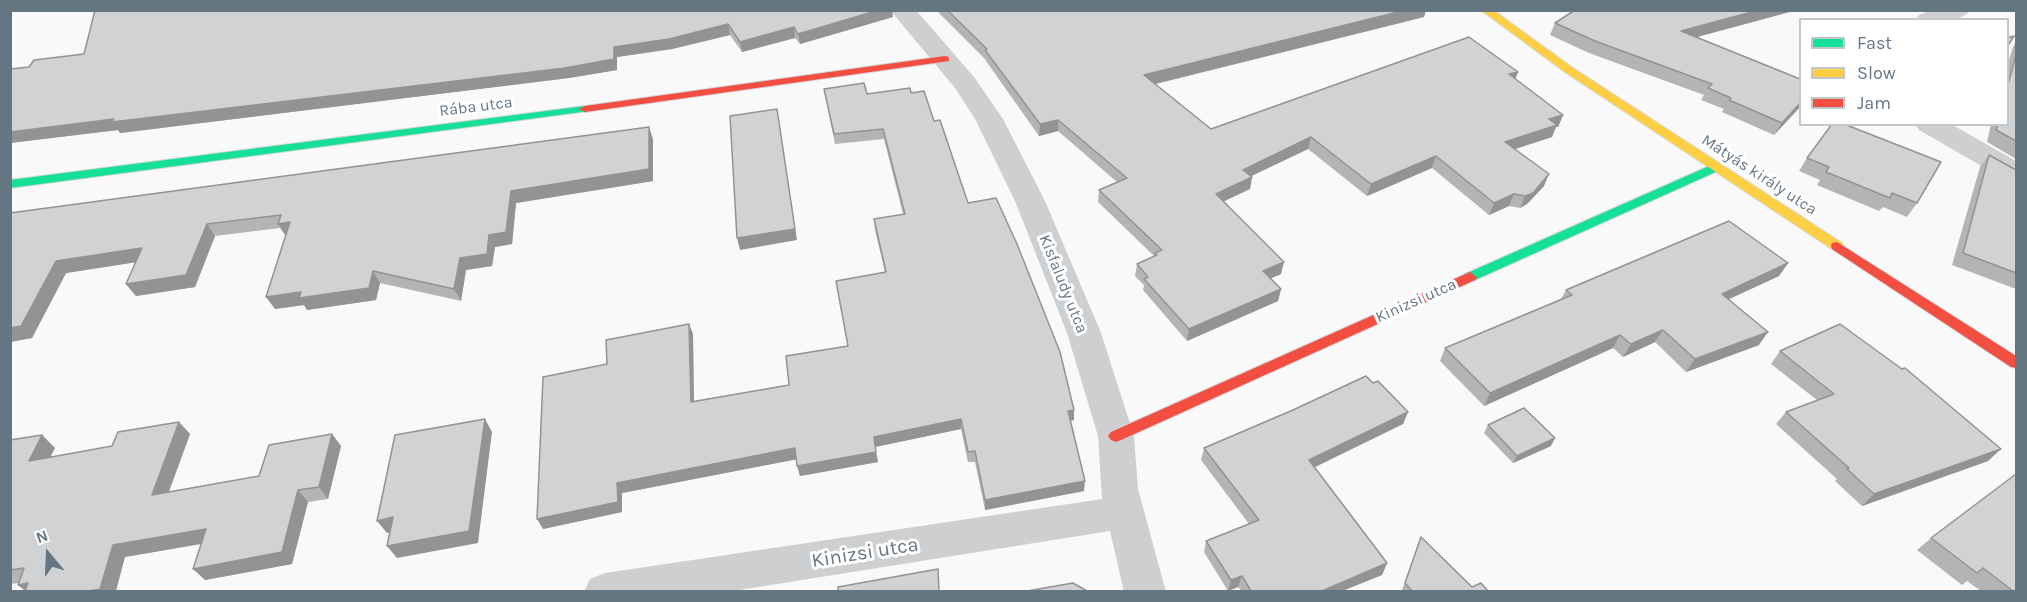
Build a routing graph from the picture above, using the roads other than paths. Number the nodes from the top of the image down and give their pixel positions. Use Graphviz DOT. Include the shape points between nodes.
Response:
graph roads {
  1 [pos="902,10"];
  2 [pos="1485,10"];
  3 [pos="1958,10"];
  4 [pos="1934,18"];
  5 [pos="945,59"];
  6 [pos="1933,126"];
  7 [pos="1716,167"];
  8 [pos="2016,173"];
  9 [pos="10,184"];
  10 [pos="2016,363"];
  11 [pos="1116,436"];
  12 [pos="1124,512"];
  13 [pos="605,591"];
  14 [pos="1145,591"];
  1 -- 5 [label="street, Kisfaludy utca"];
  2 -- 7 [label="street, Mátyás király utca"];
  3 -- 4 [label="street"];
  5 -- 9 [label="street, Rába utca"];
  5 -- 11 [label="street, Kisfaludy utca" via="989,119 1030,201 1084,333"];
  6 -- 8 [label="street"];
  7 -- 10 [label="street, Mátyás király utca"];
  7 -- 11 [label="street, Kinizsi utca"];
  11 -- 12 [label="street, Kisfaludy utca"];
  12 -- 13 [label="street, Kinizsi utca"];
  12 -- 14 [label="street, Kisfaludy utca"];
}
